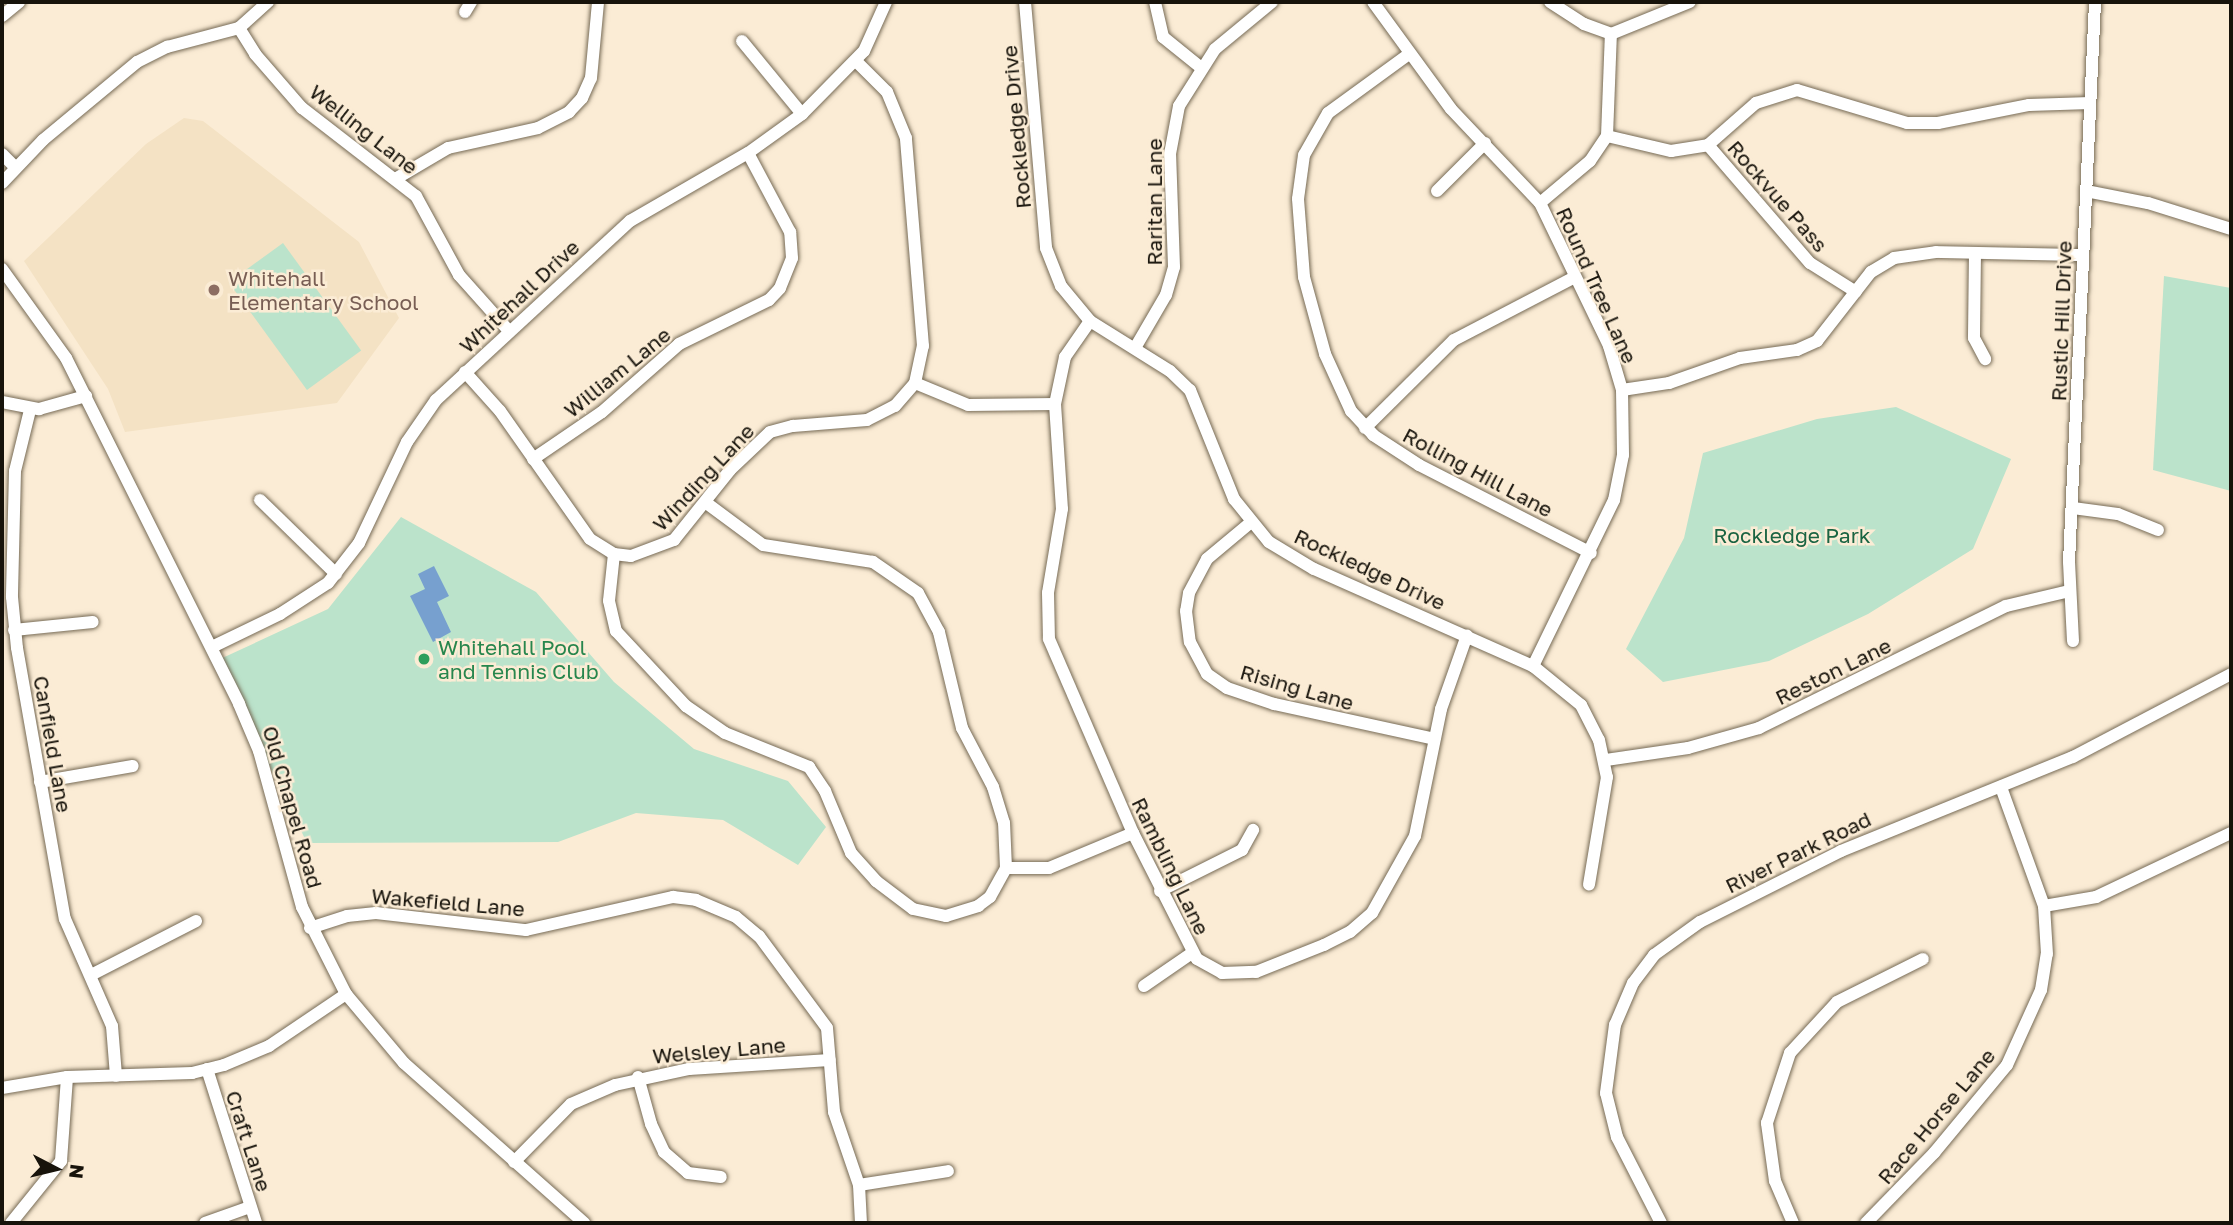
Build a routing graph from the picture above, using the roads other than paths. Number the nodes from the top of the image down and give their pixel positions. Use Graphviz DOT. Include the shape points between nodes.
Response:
graph roads {
  1 [pos="19,2"];
  2 [pos="268,2"];
  3 [pos="598,2"];
  4 [pos="886,2"];
  5 [pos="1025,2"];
  6 [pos="1155,2"];
  7 [pos="1272,2"];
  8 [pos="1550,2"];
  9 [pos="1690,2"];
  10 [pos="2095,2"];
  11 [pos="1380,4"];
  12 [pos="2,16"];
  13 [pos="239,29"];
  14 [pos="1611,34"];
  15 [pos="742,41"];
  16 [pos="1409,54"];
  17 [pos="856,61"];
  18 [pos="1200,67"];
  19 [pos="2090,103"];
  20 [pos="802,114"];
  21 [pos="1607,136"];
  22 [pos="1485,143"];
  23 [pos="1709,145"];
  24 [pos="748,152"];
  25 [pos="2,154"];
  26 [pos="15,167"];
  27 [pos="397,178"];
  28 [pos="2,183"];
  29 [pos="1437,191"];
  30 [pos="2086,191"];
  31 [pos="1540,203"];
  32 [pos="2231,229"];
  33 [pos="1975,253"];
  34 [pos="2083,255"];
  35 [pos="2,269"];
  36 [pos="1575,276"];
  37 [pos="1856,292"];
  38 [pos="1090,321"];
  39 [pos="509,331"];
  40 [pos="1135,348"];
  41 [pos="1985,359"];
  42 [pos="465,372"];
  43 [pos="915,383"];
  44 [pos="1622,390"];
  45 [pos="86,396"];
  46 [pos="2,402"];
  47 [pos="1055,404"];
  48 [pos="30,410"];
  49 [pos="1365,428"];
  50 [pos="533,459"];
  51 [pos="260,500"];
  52 [pos="705,502"];
  53 [pos="2073,508"];
  54 [pos="1250,523"];
  55 [pos="2158,530"];
  56 [pos="614,554"];
  57 [pos="1591,554"];
  58 [pos="335,574"];
  59 [pos="2069,591"];
  60 [pos="93,622"];
  61 [pos="15,630"];
  62 [pos="1467,635"];
  63 [pos="2073,642"];
  64 [pos="212,647"];
  65 [pos="1533,666"];
  66 [pos="2231,674"];
  67 [pos="1434,739"];
  68 [pos="1606,760"];
  69 [pos="133,766"];
  70 [pos="40,782"];
  71 [pos="2001,787"];
  72 [pos="1253,830"];
  73 [pos="1133,834"];
  74 [pos="2231,834"];
  75 [pos="1006,868"];
  76 [pos="1589,885"];
  77 [pos="1160,891"];
  78 [pos="2044,906"];
  79 [pos="196,921"];
  80 [pos="310,928"];
  81 [pos="1192,953"];
  82 [pos="1923,959"];
  83 [pos="91,975"];
  84 [pos="1144,986"];
  85 [pos="346,994"];
  86 [pos="831,1060"];
  87 [pos="207,1069"];
  88 [pos="116,1076"];
  89 [pos="67,1077"];
  90 [pos="638,1077"];
  91 [pos="2,1088"];
  92 [pos="514,1162"];
  93 [pos="948,1171"];
  94 [pos="721,1177"];
  95 [pos="859,1185"];
  96 [pos="250,1207"];
  97 [pos="11,1223"];
  98 [pos="205,1223"];
  99 [pos="256,1223"];
  100 [pos="584,1223"];
  101 [pos="861,1223"];
  102 [pos="1661,1223"];
  103 [pos="1793,1223"];
  104 [pos="1866,1223"];
  1 -- 12 [label="street"];
  2 -- 13 [label="street"];
  3 -- 27 [label="street" via="591,78 569,112 538,128 448,148"];
  4 -- 17 [label="street, Whitehall Drive" via="874,34"];
  5 -- 38 [label="street, Rockledge Drive" via="1046,248 1061,286"];
  6 -- 18 [label="street" via="1163,37"];
  7 -- 18 [label="street, Raritan Lane" via="1236,28"];
  8 -- 14 [label="street" via="1584,24"];
  9 -- 14 [label="street"];
  10 -- 19 [label="street, Rustic Hill Drive"];
  11 -- 16 [label="street, Round Tree Lane"];
  13 -- 26 [label="street" via="145,57"];
  13 -- 27 [label="street, Welling Lane" via="302,108"];
  14 -- 21 [label="street"];
  15 -- 20 [label="street"];
  16 -- 22 [label="street, Round Tree Lane"];
  16 -- 49 [label="street, Rolling Hill Lane" via="1322,119 1307,146 1300,172 1298,210 1307,299 1334,376"];
  17 -- 20 [label="street, Whitehall Drive"];
  17 -- 43 [label="street" via="887,92 905,138 923,332 922,363"];
  18 -- 40 [label="street, Raritan Lane" via="1179,106 1172,137 1176,248 1171,281"];
  19 -- 23 [label="street" via="2029,106 1957,121 1916,123 1811,92 1785,91 1756,103"];
  19 -- 30 [label="street, Rustic Hill Drive"];
  20 -- 24 [label="street, Whitehall Drive"];
  21 -- 23 [label="street" via="1671,151"];
  21 -- 31 [label="street" via="1590,161"];
  22 -- 29 [label="street"];
  22 -- 31 [label="street, Round Tree Lane"];
  23 -- 37 [label="street, Rockvue Pass" via="1802,255 1831,280"];
  24 -- 39 [label="street, Whitehall Drive" via="630,221"];
  24 -- 50 [label="street, William Lane" via="790,232 792,258 780,288 760,305 679,344 603,412"];
  25 -- 26 [label="street"];
  26 -- 28 [label="street"];
  27 -- 39 [label="street, Welling Lane" via="423,203 469,290"];
  30 -- 32 [label="street" via="2148,203"];
  30 -- 34 [label="street, Rustic Hill Drive"];
  31 -- 36 [label="street, Round Tree Lane"];
  33 -- 34 [label="street"];
  33 -- 37 [label="street" via="1894,258 1871,272"];
  33 -- 41 [label="street" via="1974,338"];
  34 -- 53 [label="street, Rustic Hill Drive"];
  35 -- 45 [label="street, Old Chapel Road" via="50,332"];
  36 -- 44 [label="street, Round Tree Lane" via="1609,346"];
  36 -- 49 [label="street" via="1454,340"];
  37 -- 44 [label="street" via="1828,332 1807,346 1740,358 1669,383"];
  38 -- 40 [label="street, Rockledge Drive"];
  38 -- 47 [label="street, Rambling Lane" via="1065,357"];
  39 -- 42 [label="street, Whitehall Drive"];
  40 -- 54 [label="street, Rockledge Drive" via="1190,390 1234,499"];
  42 -- 50 [label="street" via="500,411"];
  42 -- 58 [label="street, Whitehall Drive" via="422,418 359,543"];
  43 -- 47 [label="street" via="968,405"];
  43 -- 52 [label="street, Winding Lane" via="895,406 867,420 806,424 770,432"];
  44 -- 57 [label="street, Round Tree Lane" via="1622,469"];
  45 -- 48 [label="street"];
  45 -- 64 [label="street, Old Chapel Road"];
  46 -- 48 [label="street"];
  47 -- 73 [label="street, Rambling Lane" via="1062,509 1048,593 1049,639"];
  48 -- 61 [label="street, Canfield Lane" via="15,471"];
  49 -- 57 [label="street, Rolling Hill Lane" via="1419,465"];
  50 -- 56 [label="street" via="590,539"];
  51 -- 58 [label="street"];
  52 -- 56 [label="street, Winding Lane" via="667,546 639,555"];
  52 -- 75 [label="street" via="763,545 873,562 918,593 939,632 962,728 1000,807"];
  53 -- 55 [label="street" via="2118,514"];
  53 -- 59 [label="street, Rustic Hill Drive"];
  54 -- 62 [label="street, Rockledge Drive" via="1284,553 1314,569"];
  54 -- 67 [label="street, Rising Lane" via="1207,559 1189,593 1188,632 1207,674 1227,688 1274,704"];
  56 -- 75 [label="street" via="610,614 622,640 710,725 809,767 825,791 851,852 890,893 920,913 957,915 990,897"];
  57 -- 65 [label="street, Round Tree Lane"];
  58 -- 64 [label="street, Whitehall Drive" via="280,614"];
  59 -- 63 [label="street, Rustic Hill Drive"];
  59 -- 68 [label="street, Reston Lane" via="2006,606 1759,728 1688,748"];
  60 -- 61 [label="street"];
  61 -- 70 [label="street, Canfield Lane"];
  62 -- 65 [label="street, Rockledge Drive"];
  62 -- 67 [label="street, Rambling Lane" via="1447,685"];
  64 -- 80 [label="street, Old Chapel Road" via="259,751"];
  65 -- 68 [label="street, Rockledge Drive" via="1581,705"];
  66 -- 71 [label="street, River Park Road" via="2102,744"];
  67 -- 81 [label="street, Rambling Lane" via="1411,846 1363,923 1292,960 1243,975 1212,970"];
  68 -- 76 [label="street, Rockledge Drive" via="1607,794"];
  69 -- 70 [label="street"];
  70 -- 83 [label="street, Canfield Lane" via="65,919"];
  71 -- 78 [label="street, Race Horse Lane"];
  71 -- 102 [label="street, River Park Road" via="1841,851 1700,922 1654,955 1633,983 1615,1025 1606,1093 1617,1137"];
  72 -- 77 [label="street" via="1242,850"];
  73 -- 75 [label="street" via="1057,866"];
  73 -- 77 [label="street, Rambling Lane"];
  74 -- 78 [label="street" via="2096,897"];
  77 -- 81 [label="street, Rambling Lane"];
  78 -- 104 [label="street, Race Horse Lane" via="2047,954 2025,1033 2007,1065 1934,1153"];
  79 -- 83 [label="street"];
  80 -- 85 [label="street, Old Chapel Road"];
  80 -- 86 [label="street, Wakefield Lane" via="347,916 376,913 526,930 655,898 685,897 736,917 759,936 820,1015"];
  81 -- 84 [label="street"];
  82 -- 103 [label="street" via="1837,1002 1790,1053 1767,1123 1775,1181"];
  83 -- 88 [label="street, Canfield Lane" via="113,1026"];
  85 -- 87 [label="street" via="269,1046"];
  85 -- 92 [label="street, Old Chapel Road" via="404,1063"];
  86 -- 90 [label="street, Welsley Lane"];
  86 -- 95 [label="street, Wakefield Lane" via="834,1112"];
  87 -- 88 [label="street"];
  87 -- 96 [label="street, Craft Lane"];
  88 -- 89 [label="street"];
  89 -- 91 [label="street"];
  89 -- 97 [label="street" via="61,1161"];
  90 -- 92 [label="street, Welsley Lane" via="571,1104"];
  90 -- 94 [label="street" via="664,1152 688,1173"];
  92 -- 100 [label="street, Old Chapel Road"];
  93 -- 95 [label="street"];
  95 -- 101 [label="street, Wakefield Lane"];
  96 -- 98 [label="street"];
  96 -- 99 [label="street, Craft Lane"];
}
